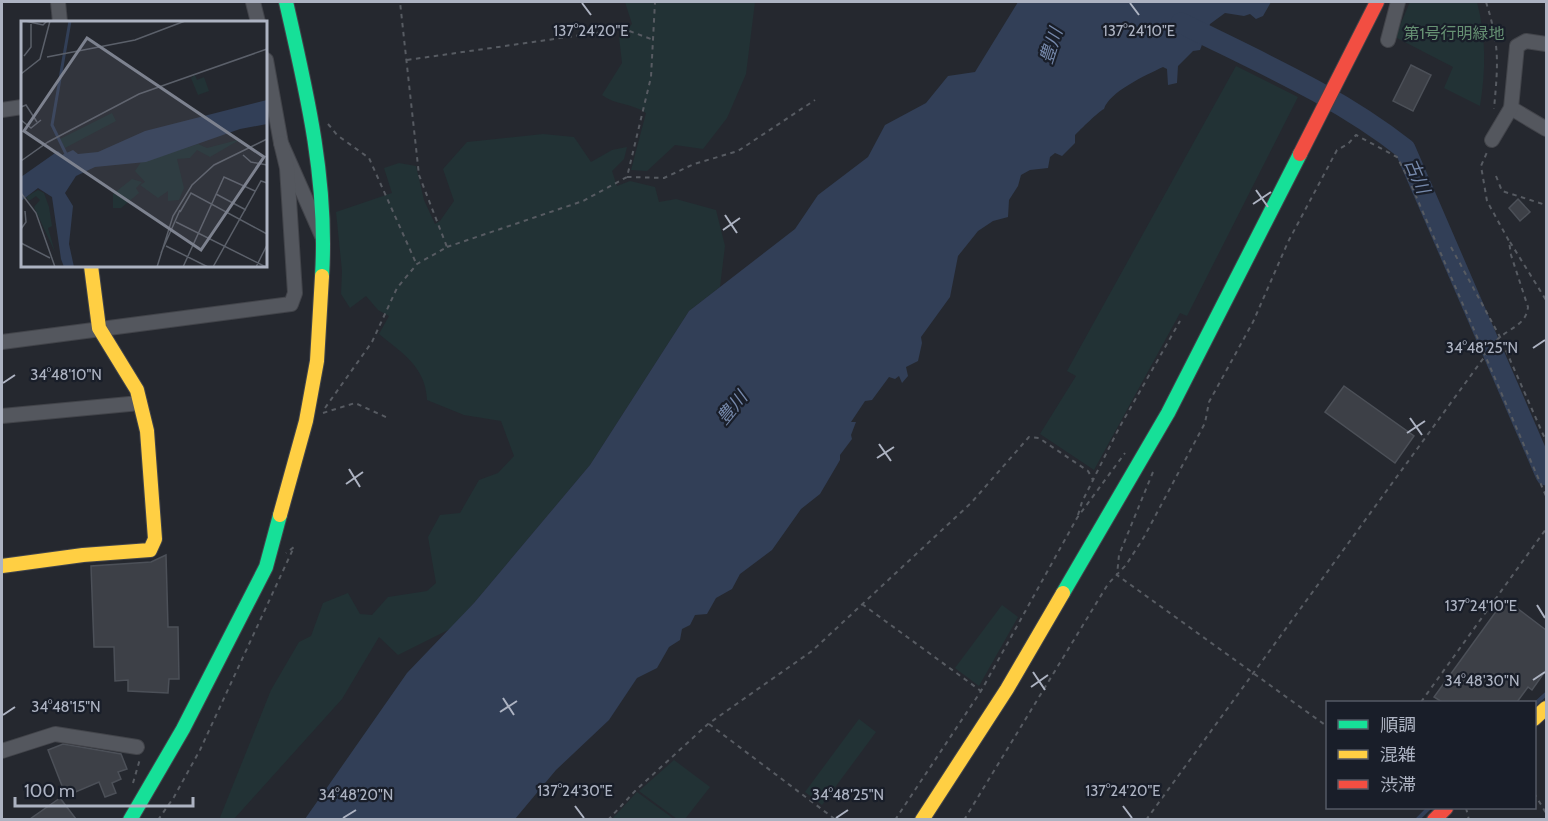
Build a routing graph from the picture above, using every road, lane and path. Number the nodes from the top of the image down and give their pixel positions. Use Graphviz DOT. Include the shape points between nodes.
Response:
graph roads {
  1 [pos="58,2"];
  2 [pos="253,2"];
  3 [pos="286,2"];
  4 [pos="400,2"];
  5 [pos="655,2"];
  6 [pos="1377,2"];
  7 [pos="1398,2"];
  8 [pos="1486,2"];
  9 [pos="60,21"];
  10 [pos="258,21"];
  11 [pos="651,39"];
  12 [pos="1388,40"];
  13 [pos="1546,44"];
  14 [pos="407,60"];
  15 [pos="267,72"];
  16 [pos="815,100"];
  17 [pos="21,107"];
  18 [pos="1512,108"];
  19 [pos="2,110"];
  20 [pos="323,116"];
  21 [pos="1494,119"];
  22 [pos="1546,129"];
  23 [pos="1492,140"];
  24 [pos="281,143"];
  25 [pos="1496,176"];
  26 [pos="627,177"];
  27 [pos="1546,205"];
  28 [pos="324,240"];
  29 [pos="1509,241"];
  30 [pos="1450,247"];
  31 [pos="447,248"];
  32 [pos="417,264"];
  33 [pos="91,267"];
  34 [pos="1546,300"];
  35 [pos="1180,321"];
  36 [pos="99,328"];
  37 [pos="1500,337"];
  38 [pos="2,342"];
  39 [pos="1485,357"];
  40 [pos="140,403"];
  41 [pos="2,416"];
  42 [pos="388,418"];
  43 [pos="309,419"];
  44 [pos="1546,441"];
  45 [pos="1115,466"];
  46 [pos="1093,480"];
  47 [pos="1546,496"];
  48 [pos="1077,518"];
  49 [pos="1546,529"];
  50 [pos="285,553"];
  51 [pos="2,566"];
  52 [pos="1117,575"];
  53 [pos="862,604"];
  54 [pos="1252,672"];
  55 [pos="981,691"];
  56 [pos="1422,701"];
  57 [pos="708,724"];
  58 [pos="1326,726"];
  59 [pos="137,747"];
  60 [pos="2,751"];
  61 [pos="131,786"];
  62 [pos="1536,796"];
  63 [pos="1546,813"];
  64 [pos="130,819"];
  65 [pos="158,819"];
  66 [pos="608,819"];
  67 [pos="837,819"];
  68 [pos="896,819"];
  69 [pos="922,819"];
  70 [pos="963,819"];
  71 [pos="1146,819"];
  1 -- 9 [label="street"];
  2 -- 10 [label="street"];
  3 -- 28 [label="street" via="320,168"];
  4 -- 14 [label="path"];
  5 -- 11 [label="path"];
  6 -- 69 [label="street" via="1168,413 1007,689"];
  7 -- 12 [label="street"];
  8 -- 21 [label="path" via="1499,61"];
  11 -- 14 [label="path" via="624,29"];
  11 -- 26 [label="path" via="651,77"];
  13 -- 18 [label="street" via="1526,41 1517,46"];
  14 -- 31 [label="path" via="419,175"];
  15 -- 24 [label="street"];
  16 -- 26 [label="path" via="738,151 664,178"];
  17 -- 19 [label="street"];
  18 -- 22 [label="street"];
  18 -- 23 [label="street"];
  20 -- 32 [label="path" via="337,135 369,158"];
  23 -- 29 [label="path" via="1481,166 1487,201"];
  24 -- 28 [label="street"];
  24 -- 36 [label="street" via="287,168 294,281 291,304"];
  25 -- 27 [label="path" via="1502,191"];
  26 -- 31 [label="path" via="583,201"];
  28 -- 43 [label="street" via="317,361"];
  29 -- 34 [label="path"];
  29 -- 37 [label="path" via="1528,307 1523,322"];
  30 -- 37 [label="path"];
  31 -- 32 [label="path"];
  32 -- 43 [label="path" via="397,288 372,342 326,407"];
  33 -- 36 [label="street"];
  35 -- 46 [label="path"];
  36 -- 38 [label="street"];
  36 -- 40 [label="street" via="137,390"];
  37 -- 39 [label="path"];
  37 -- 44 [label="path"];
  39 -- 47 [label="path"];
  39 -- 52 [label="path" via="1397,157 1356,135 1337,150 1288,242 1253,322 1209,402 1205,423 1144,537"];
  39 -- 54 [label="path"];
  40 -- 41 [label="street"];
  40 -- 51 [label="street" via="147,431 155,539 150,550"];
  42 -- 43 [label="path" via="356,403"];
  43 -- 64 [label="street" via="267,567 183,729"];
  45 -- 48 [label="path"];
  46 -- 48 [label="path"];
  46 -- 53 [label="path" via="1088,471 1039,438 1029,437 971,502"];
  48 -- 55 [label="path"];
  49 -- 56 [label="path"];
  50 -- 65 [label="path" via="294,547 200,750"];
  52 -- 54 [label="path"];
  52 -- 70 [label="path"];
  53 -- 55 [label="path"];
  53 -- 57 [label="path" via="812,651"];
  54 -- 58 [label="path"];
  54 -- 71 [label="path"];
  55 -- 68 [label="path"];
  57 -- 66 [label="path"];
  57 -- 67 [label="path"];
  59 -- 60 [label="street" via="55,734"];
  59 -- 61 [label="path" via="142,753"];
  62 -- 63 [label="path"];
}
